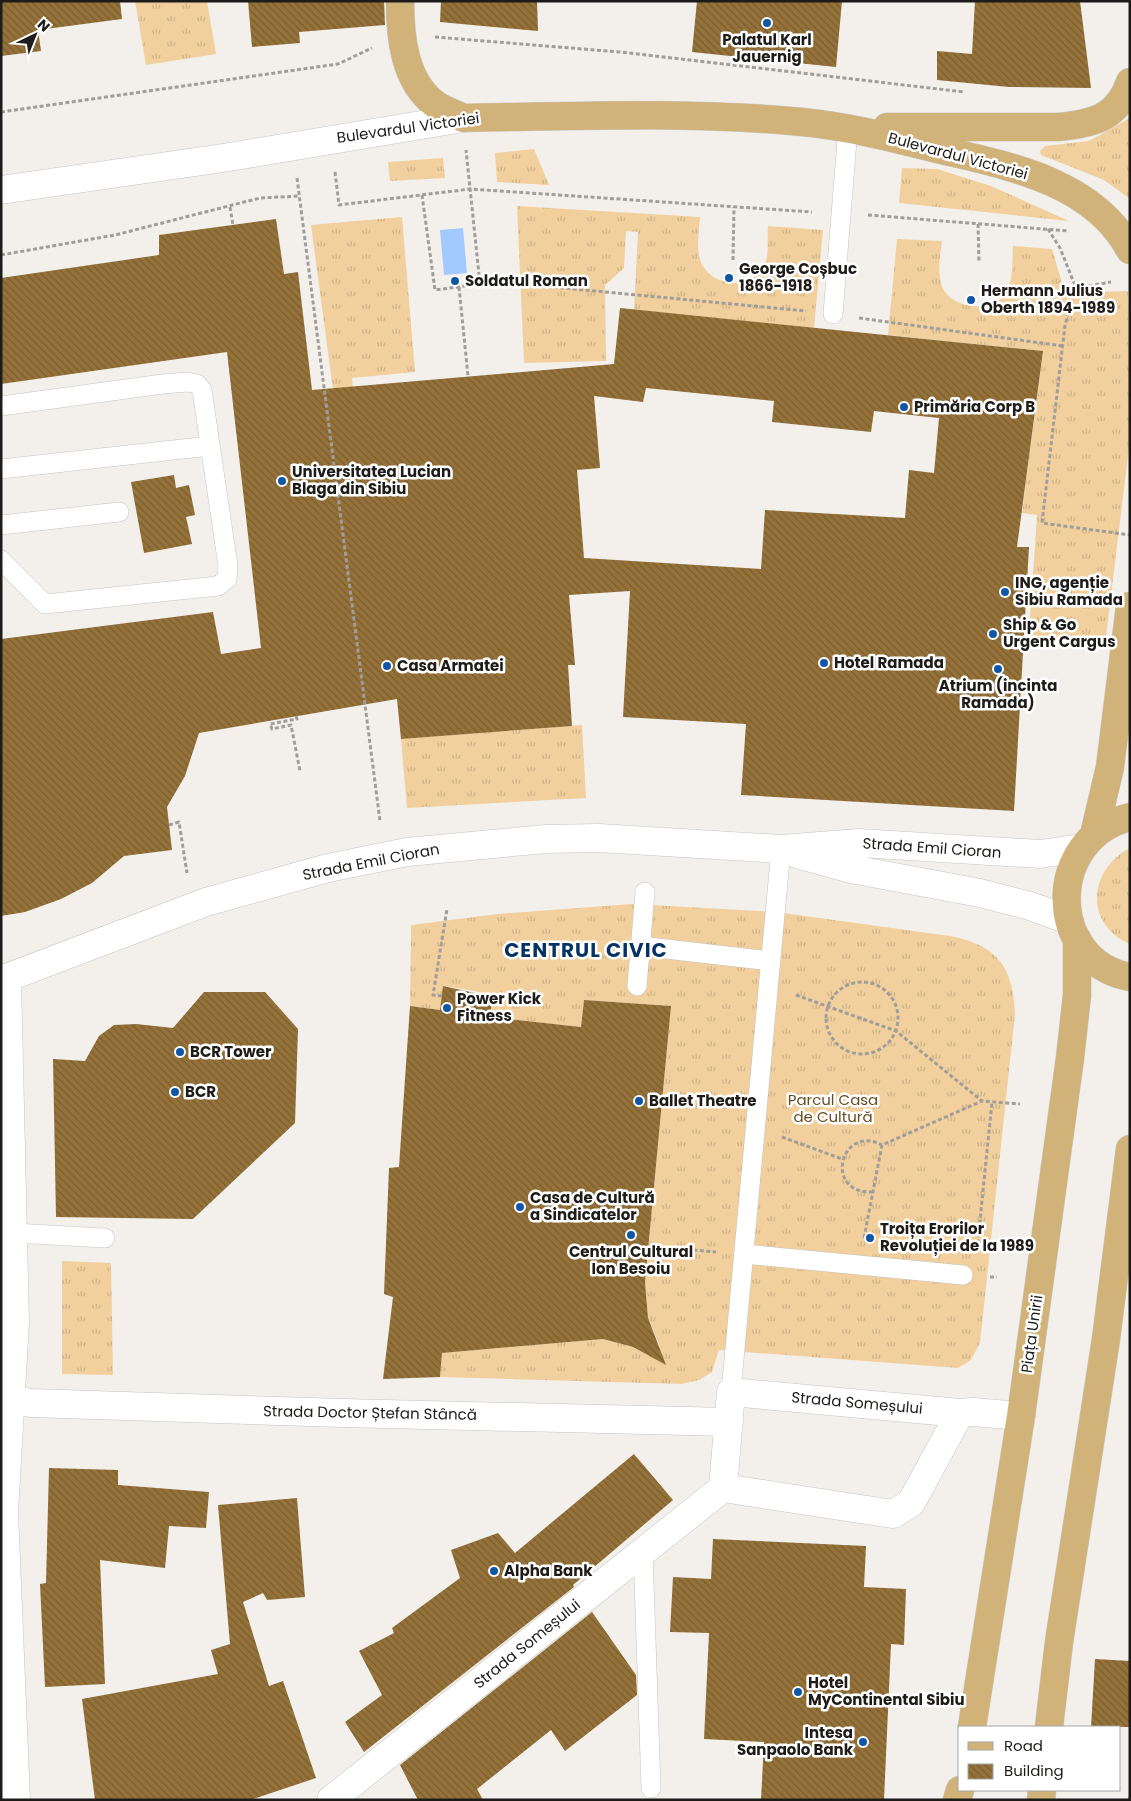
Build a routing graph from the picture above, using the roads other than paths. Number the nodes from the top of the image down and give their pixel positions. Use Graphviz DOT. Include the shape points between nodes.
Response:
graph roads {
  1 [pos="400,1"];
  2 [pos="1130,82"];
  3 [pos="463,118"];
  4 [pos="848,128"];
  5 [pos="1,190"];
  6 [pos="1130,250"];
  7 [pos="833,314"];
  8 [pos="1,406"];
  9 [pos="210,446"];
  10 [pos="1,469"];
  11 [pos="119,512"];
  12 [pos="1,525"];
  13 [pos="1,560"];
  14 [pos="1130,606"];
  15 [pos="1130,817"];
  16 [pos="1088,842"];
  17 [pos="782,849"];
  18 [pos="645,892"];
  19 [pos="1073,929"];
  20 [pos="640,946"];
  21 [pos="771,961"];
  22 [pos="1130,977"];
  23 [pos="4,979"];
  24 [pos="637,986"];
  25 [pos="1130,1150"];
  26 [pos="13,1233"];
  27 [pos="105,1238"];
  28 [pos="744,1254"];
  29 [pos="963,1275"];
  30 [pos="731,1392"];
  31 [pos="10,1399"];
  32 [pos="960,1413"];
  33 [pos="1020,1416"];
  34 [pos="729,1422"];
  35 [pos="4,1456"];
  36 [pos="723,1488"];
  37 [pos="643,1551"];
  38 [pos="972,1726"];
  39 [pos="1049,1726"];
  40 [pos="651,1788"];
  41 [pos="16,1800"];
  42 [pos="330,1800"];
  1 -- 3 [label="main road" via="400,35 412,72 424,93 436,104"];
  2 -- 4 [label="main road, Bulevardul Victoriei" via="1115,108 1102,118 1081,125"];
  3 -- 4 [label="main road, Bulevardul Victoriei" via="649,115 801,122"];
  3 -- 5 [label="street, Bulevardul Victoriei"];
  4 -- 6 [label="main road, Bulevardul Victoriei" via="981,159 1064,188 1101,212"];
  4 -- 7 [label="lane"];
  8 -- 9 [label="lane" via="188,382 198,384 202,390"];
  9 -- 10 [label="lane"];
  9 -- 13 [label="lane" via="228,566 227,579 218,586 45,604"];
  11 -- 12 [label="lane"];
  14 -- 16 [label="main road" via="1110,766"];
  15 -- 16 [label="main road" via="1110,825"];
  16 -- 17 [label="street, Strada Emil Cioran" via="1040,854 859,843"];
  16 -- 19 [label="main road, Piața Unirii" via="1068,875 1066,905"];
  17 -- 19 [label="street, Strada Emil Cioran" via="851,870 980,893 1030,906"];
  17 -- 21 [label="lane"];
  17 -- 23 [label="street, Strada Emil Cioran" via="599,838 537,840 407,852 328,868 215,900"];
  18 -- 20 [label="lane"];
  19 -- 22 [label="main road" via="1089,955 1105,967"];
  19 -- 33 [label="main road, Piața Unirii" via="1078,995"];
  20 -- 21 [label="lane"];
  20 -- 24 [label="lane"];
  21 -- 28 [label="lane"];
  23 -- 26 [label="street"];
  25 -- 39 [label="main road" via="1106,1339"];
  26 -- 27 [label="lane"];
  26 -- 31 [label="street" via="15,1351"];
  28 -- 29 [label="lane"];
  28 -- 30 [label="lane"];
  30 -- 32 [label="street, Strada Someșului"];
  30 -- 34 [label="street"];
  31 -- 34 [label="street, Strada Doctor Ștefan Stâncă" via="31,1403 343,1413"];
  31 -- 35 [label="street"];
  32 -- 33 [label="street, Strada Someșului"];
  32 -- 36 [label="street" via="911,1503 893,1514"];
  33 -- 38 [label="main road, Piața Unirii"];
  34 -- 36 [label="street"];
  35 -- 41 [label="street"];
  36 -- 37 [label="street, Strada Someșului"];
  37 -- 40 [label="lane"];
  37 -- 42 [label="street, Strada Someșului"];
}
